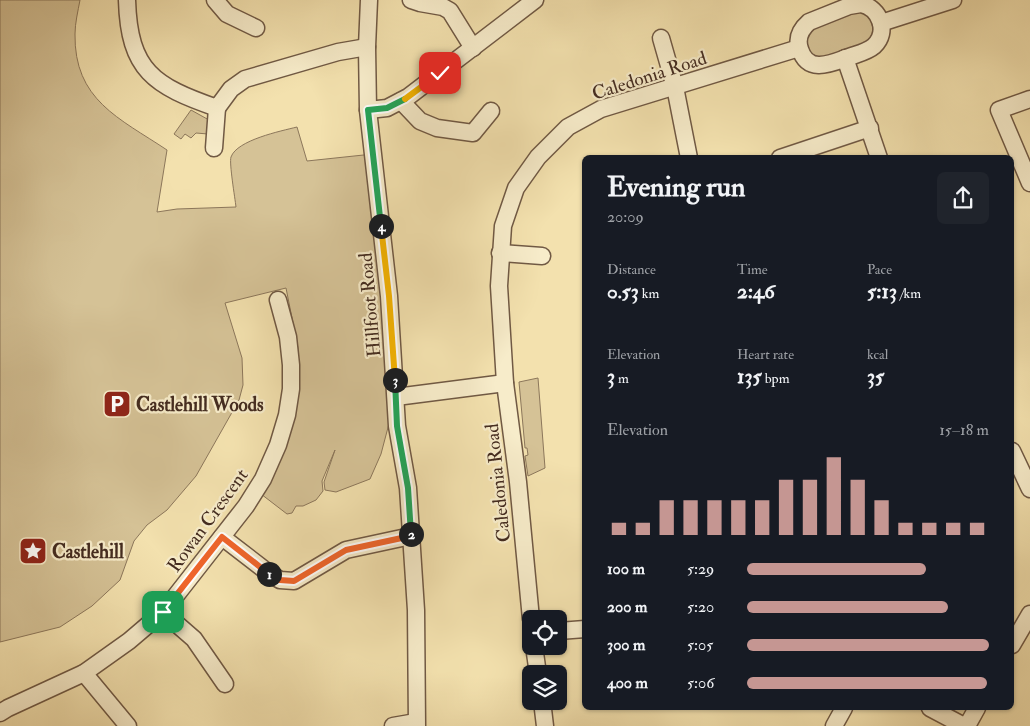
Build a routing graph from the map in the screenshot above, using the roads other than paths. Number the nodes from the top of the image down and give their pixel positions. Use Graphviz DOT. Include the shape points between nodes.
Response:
graph roads {
  1 [pos="127,0"];
  2 [pos="215,0"];
  3 [pos="370,0"];
  4 [pos="414,0"];
  5 [pos="535,0"];
  6 [pos="952,0"];
  7 [pos="848,3"];
  8 [pos="881,23"];
  9 [pos="256,28"];
  10 [pos="662,38"];
  11 [pos="367,47"];
  12 [pos="473,48"];
  13 [pos="799,48"];
  14 [pos="846,58"];
  15 [pos="675,87"];
  16 [pos="1030,100"];
  17 [pos="400,101"];
  18 [pos="217,108"];
  19 [pos="368,110"];
  20 [pos="491,111"];
  21 [pos="870,128"];
  22 [pos="214,148"];
  23 [pos="688,155"];
  24 [pos="789,155"];
  25 [pos="878,155"];
  26 [pos="1013,155"];
  27 [pos="1017,168"];
  28 [pos="1030,183"];
  29 [pos="500,253"];
  30 [pos="542,256"];
  31 [pos="278,300"];
  32 [pos="505,383"];
  33 [pos="396,397"];
  34 [pos="1014,454"];
  35 [pos="1030,489"];
  36 [pos="411,536"];
  37 [pos="222,537"];
  38 [pos="530,610"];
  39 [pos="163,612"];
  40 [pos="1030,614"];
  41 [pos="582,629"];
  42 [pos="567,630"];
  43 [pos="1014,642"];
  44 [pos="84,673"];
  45 [pos="225,684"];
  46 [pos="543,710"];
  47 [pos="843,710"];
  48 [pos="934,710"];
  49 [pos="976,710"];
  50 [pos="0,713"];
  51 [pos="417,724"];
  52 [pos="128,726"];
  53 [pos="393,726"];
  54 [pos="545,726"];
  55 [pos="834,726"];
  56 [pos="966,726"];
  1 -- 18 [label="street" via="130,37 139,61 163,85"];
  2 -- 9 [label="street"];
  3 -- 11 [label="street, Hillfoot Road"];
  4 -- 12 [label="street" via="450,11"];
  5 -- 12 [label="street"];
  6 -- 8 [label="street"];
  7 -- 8 [label="street" via="870,8"];
  7 -- 13 [label="street" via="805,25 800,34"];
  8 -- 14 [label="street" via="881,35 874,46"];
  10 -- 15 [label="street"];
  11 -- 18 [label="street" via="338,52 245,79 231,89"];
  11 -- 19 [label="street, Hillfoot Road"];
  12 -- 17 [label="street"];
  13 -- 14 [label="street" via="814,65 825,66"];
  13 -- 15 [label="street, Caledonia Road"];
  14 -- 21 [label="street"];
  15 -- 23 [label="street"];
  15 -- 29 [label="street, Caledonia Road" via="601,109 568,127 538,156 516,188 503,226"];
  16 -- 26 [label="street" via="999,110"];
  17 -- 19 [label="street" via="387,108"];
  17 -- 20 [label="street" via="420,120 437,128 474,133"];
  18 -- 22 [label="street"];
  19 -- 33 [label="street, Hillfoot Road" via="389,296"];
  21 -- 24 [label="street"];
  21 -- 25 [label="street"];
  27 -- 28 [label="street"];
  29 -- 30 [label="street"];
  29 -- 32 [label="street, Caledonia Road"];
  31 -- 37 [label="street, Rowan Crescent" via="288,337 291,365 287,415 263,479"];
  32 -- 33 [label="street"];
  32 -- 38 [label="street, Caledonia Road"];
  33 -- 36 [label="street, Hillfoot Road"];
  34 -- 35 [label="street"];
  36 -- 37 [label="street" via="346,550 294,581 280,580 270,574"];
  36 -- 51 [label="street, Hillfoot Road" via="416,610"];
  37 -- 39 [label="street, Rowan Crescent"];
  39 -- 44 [label="street, Rowan Crescent"];
  39 -- 45 [label="street" via="194,640"];
  40 -- 43 [label="street"];
  41 -- 42 [label="street"];
  44 -- 50 [label="street, Rowan Crescent"];
  44 -- 52 [label="street"];
  46 -- 54 [label="street"];
  47 -- 55 [label="street"];
  48 -- 56 [label="street"];
  49 -- 56 [label="street"];
  51 -- 53 [label="street"];
}
